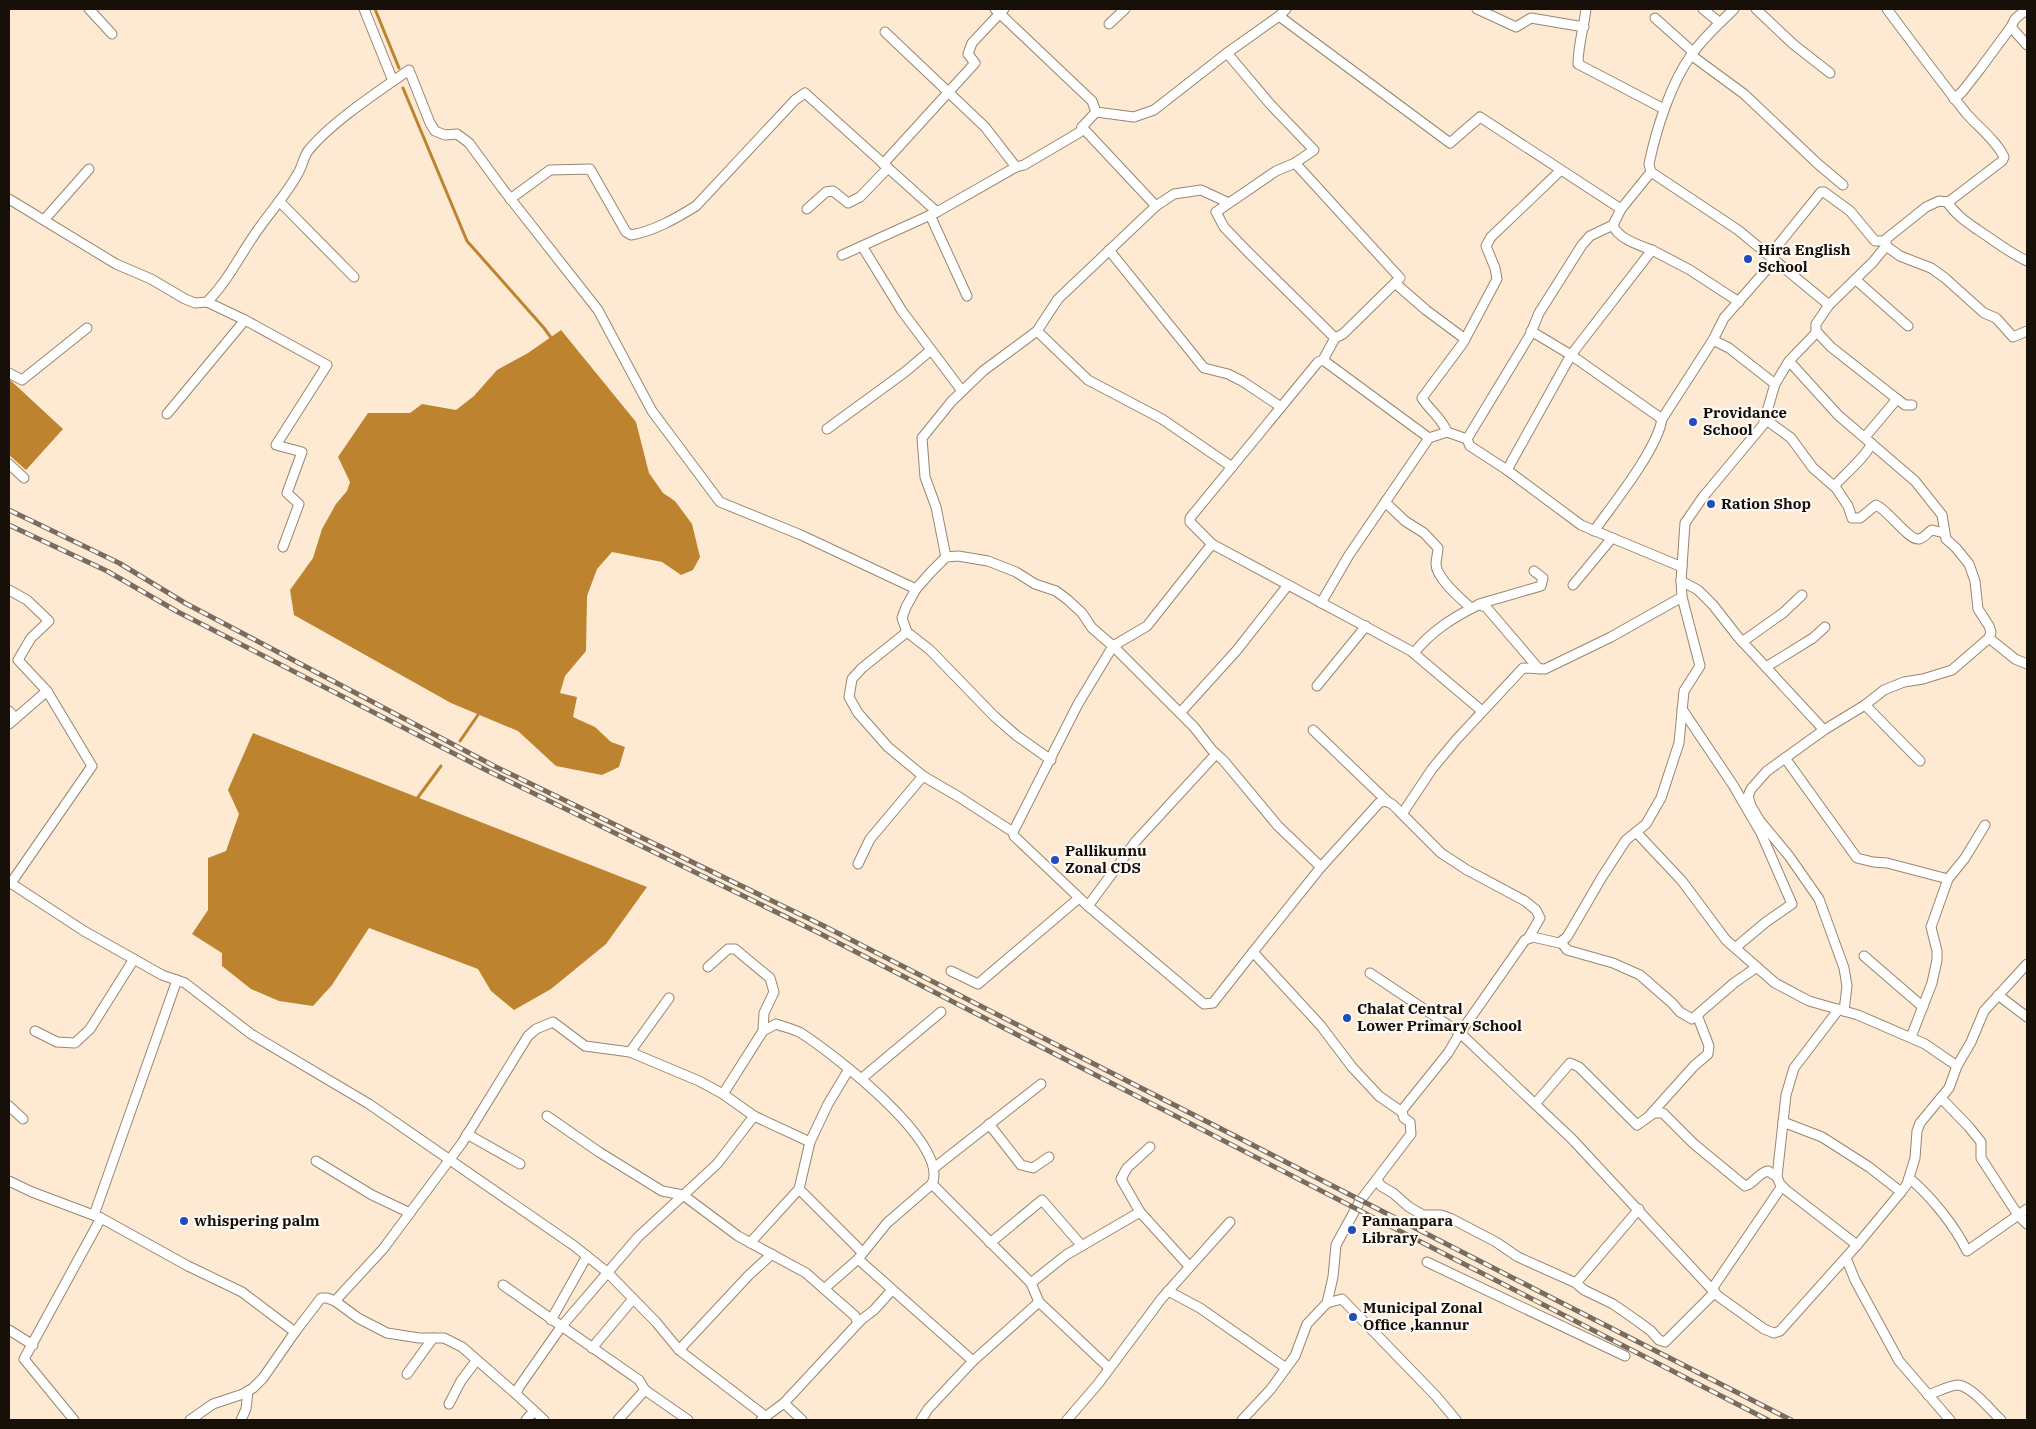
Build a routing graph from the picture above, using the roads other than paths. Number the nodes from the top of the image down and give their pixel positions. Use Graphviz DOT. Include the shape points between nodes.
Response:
graph roads {
  1 [pos="89,9"];
  2 [pos="364,9"];
  3 [pos="1125,9"];
  4 [pos="1286,9"];
  5 [pos="1477,9"];
  6 [pos="1586,9"];
  7 [pos="1702,9"];
  8 [pos="1734,9"];
  9 [pos="1756,9"];
  10 [pos="1887,9"];
  11 [pos="2027,9"];
  12 [pos="999,10"];
  13 [pos="1279,16"];
  14 [pos="1655,18"];
  15 [pos="1720,23"];
  16 [pos="1110,24"];
  17 [pos="1584,27"];
  18 [pos="2011,27"];
  19 [pos="885,32"];
  20 [pos="112,34"];
  21 [pos="2027,45"];
  22 [pos="1227,53"];
  23 [pos="1692,53"];
  24 [pos="1830,73"];
  25 [pos="393,82"];
  26 [pos="949,93"];
  27 [pos="1954,99"];
  28 [pos="1664,109"];
  29 [pos="1096,112"];
  30 [pos="1082,126"];
  31 [pos="1295,163"];
  32 [pos="885,166"];
  33 [pos="1016,167"];
  34 [pos="89,169"];
  35 [pos="1561,170"];
  36 [pos="1651,172"];
  37 [pos="1843,185"];
  38 [pos="9,199"];
  39 [pos="510,199"];
  40 [pos="279,201"];
  41 [pos="1947,202"];
  42 [pos="1229,203"];
  43 [pos="1156,206"];
  44 [pos="808,209"];
  45 [pos="1621,209"];
  46 [pos="934,214"];
  47 [pos="44,220"];
  48 [pos="1613,225"];
  49 [pos="1886,244"];
  50 [pos="862,246"];
  51 [pos="1109,250"];
  52 [pos="1652,250"];
  53 [pos="842,255"];
  54 [pos="1772,258"];
  55 [pos="2027,261"];
  56 [pos="354,277"];
  57 [pos="1856,280"];
  58 [pos="1395,282"];
  59 [pos="966,296"];
  60 [pos="206,302"];
  61 [pos="1739,302"];
  62 [pos="1829,304"];
  63 [pos="245,320"];
  64 [pos="1908,326"];
  65 [pos="87,328"];
  66 [pos="1037,331"];
  67 [pos="1532,331"];
  68 [pos="1816,331"];
  69 [pos="2027,331"];
  70 [pos="1335,338"];
  71 [pos="1465,339"];
  72 [pos="1712,340"];
  73 [pos="931,350"];
  74 [pos="1571,355"];
  75 [pos="1323,360"];
  76 [pos="1789,361"];
  77 [pos="9,373"];
  78 [pos="1775,384"];
  79 [pos="962,392"];
  80 [pos="1897,400"];
  81 [pos="1912,405"];
  82 [pos="1281,407"];
  83 [pos="167,414"];
  84 [pos="1662,419"];
  85 [pos="1765,419"];
  86 [pos="827,429"];
  87 [pos="1447,432"];
  88 [pos="1429,438"];
  89 [pos="1467,439"];
  90 [pos="1868,440"];
  91 [pos="9,464"];
  92 [pos="1232,467"];
  93 [pos="1507,470"];
  94 [pos="24,478"];
  95 [pos="1834,486"];
  96 [pos="1385,502"];
  97 [pos="1594,531"];
  98 [pos="1944,533"];
  99 [pos="1612,538"];
  100 [pos="1212,544"];
  101 [pos="283,547"];
  102 [pos="946,557"];
  103 [pos="1682,567"];
  104 [pos="1534,571"];
  105 [pos="1681,581"];
  106 [pos="1288,585"];
  107 [pos="1573,585"];
  108 [pos="916,589"];
  109 [pos="9,590"];
  110 [pos="1802,595"];
  111 [pos="1682,596"];
  112 [pos="1321,603"];
  113 [pos="1474,606"];
  114 [pos="1366,626"];
  115 [pos="1825,627"];
  116 [pos="907,632"];
  117 [pos="1989,638"];
  118 [pos="1742,642"];
  119 [pos="1113,646"];
  120 [pos="1414,654"];
  121 [pos="2027,664"];
  122 [pos="1766,667"];
  123 [pos="1539,669"];
  124 [pos="1317,686"];
  125 [pos="47,691"];
  126 [pos="1865,705"];
  127 [pos="1682,708"];
  128 [pos="9,711"];
  129 [pos="1482,712"];
  130 [pos="1180,713"];
  131 [pos="12,721"];
  132 [pos="1313,730"];
  133 [pos="1824,730"];
  134 [pos="1216,754"];
  135 [pos="1785,758"];
  136 [pos="1051,760"];
  137 [pos="1920,761"];
  138 [pos="923,776"];
  139 [pos="1388,802"];
  140 [pos="1402,814"];
  141 [pos="1985,826"];
  142 [pos="1013,832"];
  143 [pos="1636,832"];
  144 [pos="858,864"];
  145 [pos="1321,867"];
  146 [pos="1948,879"];
  147 [pos="10,882"];
  148 [pos="1079,898"];
  149 [pos="1088,906"];
  150 [pos="1529,937"];
  151 [pos="1562,942"];
  152 [pos="1735,948"];
  153 [pos="1254,952"];
  154 [pos="1864,956"];
  155 [pos="134,958"];
  156 [pos="2027,964"];
  157 [pos="708,967"];
  158 [pos="1756,967"];
  159 [pos="951,971"];
  160 [pos="1370,973"];
  161 [pos="177,980"];
  162 [pos="1998,995"];
  163 [pos="669,998"];
  164 [pos="1923,1007"];
  165 [pos="1841,1010"];
  166 [pos="941,1012"];
  167 [pos="1697,1015"];
  168 [pos="2027,1017"];
  169 [pos="36,1031"];
  170 [pos="763,1031"];
  171 [pos="1460,1033"];
  172 [pos="1911,1037"];
  173 [pos="630,1052"];
  174 [pos="1957,1066"];
  175 [pos="849,1069"];
  176 [pos="861,1079"];
  177 [pos="1041,1084"];
  178 [pos="723,1094"];
  179 [pos="1941,1098"];
  180 [pos="1535,1104"];
  181 [pos="9,1106"];
  182 [pos="1402,1112"];
  183 [pos="547,1116"];
  184 [pos="754,1116"];
  185 [pos="1649,1117"];
  186 [pos="23,1119"];
  187 [pos="1783,1122"];
  188 [pos="989,1124"];
  189 [pos="467,1134"];
  190 [pos="810,1142"];
  191 [pos="1150,1147"];
  192 [pos="1049,1157"];
  193 [pos="316,1161"];
  194 [pos="449,1161"];
  195 [pos="520,1164"];
  196 [pos="934,1168"];
  197 [pos="1777,1177"];
  198 [pos="1909,1178"];
  199 [pos="1377,1180"];
  200 [pos="9,1181"];
  201 [pos="932,1184"];
  202 [pos="1782,1186"];
  203 [pos="799,1189"];
  204 [pos="1902,1192"];
  205 [pos="683,1195"];
  206 [pos="1639,1209"];
  207 [pos="2027,1209"];
  208 [pos="1140,1212"];
  209 [pos="410,1213"];
  210 [pos="2018,1215"];
  211 [pos="97,1216"];
  212 [pos="1230,1222"];
  213 [pos="2027,1224"];
  214 [pos="750,1243"];
  215 [pos="990,1243"];
  216 [pos="1082,1246"];
  217 [pos="1857,1246"];
  218 [pos="772,1254"];
  219 [pos="860,1255"];
  220 [pos="587,1256"];
  221 [pos="1846,1258"];
  222 [pos="1426,1262"];
  223 [pos="1189,1266"];
  224 [pos="607,1272"];
  225 [pos="1031,1283"];
  226 [pos="1576,1283"];
  227 [pos="503,1285"];
  228 [pos="824,1289"];
  229 [pos="892,1290"];
  230 [pos="1714,1290"];
  231 [pos="1168,1291"];
  232 [pos="634,1298"];
  233 [pos="335,1301"];
  234 [pos="1039,1302"];
  235 [pos="1327,1303"];
  236 [pos="551,1320"];
  237 [pos="861,1320"];
  238 [pos="561,1327"];
  239 [pos="9,1330"];
  240 [pos="295,1332"];
  241 [pos="433,1338"];
  242 [pos="34,1345"];
  243 [pos="592,1348"];
  244 [pos="679,1350"];
  245 [pos="1625,1356"];
  246 [pos="476,1361"];
  247 [pos="972,1361"];
  248 [pos="1109,1368"];
  249 [pos="1286,1368"];
  250 [pos="407,1374"];
  251 [pos="645,1390"];
  252 [pos="248,1391"];
  253 [pos="516,1394"];
  254 [pos="1928,1395"];
  255 [pos="784,1403"];
  256 [pos="449,1404"];
  257 [pos="534,1411"];
  258 [pos="763,1418"];
  259 [pos="924,1419"];
  260 [pos="74,1420"];
  261 [pos="190,1420"];
  262 [pos="242,1420"];
  263 [pos="526,1420"];
  264 [pos="544,1420"];
  265 [pos="618,1420"];
  266 [pos="688,1420"];
  267 [pos="802,1420"];
  268 [pos="1067,1420"];
  269 [pos="1242,1420"];
  270 [pos="1456,1420"];
  271 [pos="1950,1420"];
  272 [pos="2000,1420"];
  1 -- 20 [label="street"];
  2 -- 25 [label="street"];
  3 -- 16 [label="street"];
  4 -- 13 [label="street"];
  5 -- 17 [label="street" via="1516,28 1531,18"];
  6 -- 17 [label="street"];
  7 -- 15 [label="street"];
  8 -- 15 [label="street"];
  9 -- 24 [label="street"];
  10 -- 27 [label="street"];
  11 -- 18 [label="street" via="2014,18"];
  12 -- 26 [label="street" via="972,43 968,54 975,63"];
  12 -- 29 [label="street" via="1092,101"];
  13 -- 22 [label="street"];
  13 -- 35 [label="street" via="1450,143 1480,117"];
  14 -- 23 [label="street"];
  15 -- 23 [label="street"];
  17 -- 28 [label="street" via="1578,64"];
  18 -- 21 [label="street"];
  18 -- 27 [label="street"];
  19 -- 26 [label="street"];
  22 -- 29 [label="street" via="1154,110 1134,117"];
  22 -- 31 [label="street" via="1314,150"];
  23 -- 28 [label="street"];
  23 -- 37 [label="street" via="1744,94"];
  25 -- 39 [label="street" via="409,70 435,131 445,135 457,134 469,143"];
  25 -- 40 [label="street" via="314,144"];
  26 -- 32 [label="street"];
  26 -- 33 [label="street" via="985,127"];
  27 -- 41 [label="street" via="2004,157"];
  28 -- 36 [label="street" via="1649,164"];
  29 -- 30 [label="street"];
  30 -- 33 [label="street" via="1080,132"];
  30 -- 43 [label="street"];
  31 -- 42 [label="street" via="1276,171"];
  31 -- 58 [label="street" via="1400,278"];
  32 -- 39 [label="street" via="804,93 696,206 643,233 631,235 626,232 590,169 550,170"];
  32 -- 44 [label="street" via="860,197 848,203 833,191 826,192"];
  32 -- 46 [label="street"];
  33 -- 46 [label="street"];
  34 -- 47 [label="street"];
  35 -- 45 [label="street"];
  35 -- 71 [label="street" via="1491,237 1486,246 1496,280"];
  36 -- 45 [label="street"];
  36 -- 54 [label="street" via="1738,230"];
  38 -- 47 [label="street"];
  39 -- 108 [label="street" via="598,310 652,411 720,502"];
  40 -- 56 [label="street"];
  40 -- 60 [label="street" via="230,274"];
  41 -- 49 [label="street" via="1939,201 1926,207 1886,239"];
  41 -- 55 [label="street" via="1965,223"];
  42 -- 43 [label="street" via="1201,190 1174,194"];
  42 -- 70 [label="street" via="1216,212 1224,227"];
  43 -- 51 [label="street"];
  45 -- 48 [label="street"];
  46 -- 50 [label="street"];
  46 -- 59 [label="street"];
  47 -- 60 [label="street" via="116,264 185,299"];
  48 -- 52 [label="street" via="1621,236"];
  48 -- 67 [label="street" via="1590,236 1582,245 1539,313"];
  49 -- 54 [label="street" via="1875,241 1843,205 1821,192"];
  49 -- 57 [label="street"];
  49 -- 69 [label="street" via="1900,256 1931,268 1945,278 1984,313 1996,318 2013,337"];
  50 -- 53 [label="street"];
  50 -- 73 [label="street" via="902,311"];
  51 -- 66 [label="street" via="1058,299"];
  51 -- 82 [label="street" via="1204,368 1242,381"];
  52 -- 61 [label="street"];
  52 -- 74 [label="street"];
  54 -- 61 [label="street"];
  54 -- 62 [label="street"];
  57 -- 62 [label="street"];
  57 -- 64 [label="street"];
  58 -- 70 [label="street" via="1343,334"];
  58 -- 71 [label="street"];
  60 -- 63 [label="street"];
  61 -- 72 [label="street" via="1724,318"];
  62 -- 68 [label="street" via="1816,324"];
  63 -- 83 [label="street"];
  63 -- 101 [label="street" via="327,365 276,444 302,452 287,493 299,504"];
  65 -- 77 [label="street" via="22,380"];
  66 -- 79 [label="street" via="983,371"];
  66 -- 92 [label="street" via="1088,380 1162,419"];
  67 -- 74 [label="street"];
  67 -- 89 [label="street"];
  68 -- 76 [label="street"];
  68 -- 80 [label="street"];
  70 -- 75 [label="street"];
  71 -- 87 [label="street" via="1422,398 1444,422"];
  72 -- 78 [label="street" via="1730,348"];
  72 -- 84 [label="street"];
  73 -- 79 [label="street"];
  73 -- 86 [label="street"];
  74 -- 84 [label="street"];
  74 -- 93 [label="street"];
  75 -- 82 [label="street"];
  75 -- 88 [label="street"];
  76 -- 78 [label="street"];
  76 -- 90 [label="street" via="1838,415"];
  78 -- 85 [label="street"];
  79 -- 102 [label="street" via="922,438 925,477 936,507"];
  80 -- 81 [label="street"];
  80 -- 90 [label="street"];
  82 -- 92 [label="street"];
  84 -- 97 [label="street" via="1660,430 1639,466"];
  85 -- 95 [label="street" via="1791,438 1813,468"];
  85 -- 103 [label="street" via="1685,522"];
  87 -- 88 [label="street"];
  87 -- 89 [label="street"];
  88 -- 96 [label="street"];
  89 -- 93 [label="street" via="1470,446"];
  90 -- 95 [label="street" via="1871,446"];
  90 -- 98 [label="street" via="1916,481 1942,514"];
  91 -- 94 [label="street"];
  92 -- 100 [label="street" via="1190,518 1190,522"];
  93 -- 97 [label="street" via="1581,525"];
  95 -- 98 [label="street" via="1852,518 1860,518 1876,506 1916,539 1932,530"];
  96 -- 112 [label="street"];
  96 -- 113 [label="street" via="1438,548 1438,571"];
  97 -- 99 [label="street"];
  98 -- 117 [label="street" via="1968,564 1975,581 1978,609 1991,632"];
  99 -- 103 [label="street"];
  99 -- 107 [label="street"];
  100 -- 106 [label="street"];
  100 -- 119 [label="street" via="1147,626"];
  102 -- 108 [label="street"];
  102 -- 119 [label="street" via="988,561 1056,591"];
  103 -- 105 [label="street"];
  104 -- 113 [label="street" via="1543,578 1541,586"];
  105 -- 111 [label="street"];
  105 -- 118 [label="street" via="1698,590"];
  106 -- 112 [label="street"];
  106 -- 130 [label="street" via="1237,650"];
  108 -- 116 [label="street" via="902,618"];
  109 -- 125 [label="street" via="27,600 49,621 31,638 18,660"];
  110 -- 118 [label="street"];
  111 -- 123 [label="street" via="1610,637 1545,670"];
  111 -- 127 [label="street" via="1700,666 1684,691"];
  112 -- 114 [label="street"];
  113 -- 120 [label="street" via="1423,641"];
  113 -- 123 [label="street" via="1486,607"];
  114 -- 120 [label="street"];
  114 -- 124 [label="street"];
  115 -- 122 [label="street"];
  116 -- 136 [label="street" via="930,650 994,716"];
  116 -- 138 [label="street" via="852,679 849,697 858,713 888,747"];
  117 -- 121 [label="street" via="2015,659"];
  117 -- 126 [label="street" via="1952,670 1894,685"];
  118 -- 122 [label="street"];
  119 -- 130 [label="street"];
  119 -- 136 [label="street" via="1078,704"];
  120 -- 129 [label="street"];
  122 -- 133 [label="street"];
  123 -- 129 [label="street" via="1523,668"];
  125 -- 131 [label="street"];
  125 -- 147 [label="street" via="92,766"];
  126 -- 133 [label="street"];
  126 -- 137 [label="street"];
  127 -- 143 [label="street" via="1678,743 1661,798 1646,824"];
  127 -- 152 [label="street" via="1761,833 1792,904"];
  128 -- 131 [label="street"];
  129 -- 140 [label="street" via="1432,769"];
  130 -- 134 [label="street"];
  132 -- 139 [label="street"];
  133 -- 135 [label="street"];
  134 -- 145 [label="street" via="1278,826"];
  134 -- 149 [label="street" via="1136,841"];
  135 -- 146 [label="street" via="1858,858"];
  135 -- 165 [label="street" via="1767,771 1748,796 1760,820 1819,899 1844,968 1847,986"];
  136 -- 142 [label="street"];
  138 -- 142 [label="street"];
  138 -- 144 [label="street" via="870,839"];
  139 -- 140 [label="street"];
  139 -- 145 [label="street" via="1379,803"];
  140 -- 150 [label="street" via="1441,853 1536,910 1540,918"];
  141 -- 146 [label="street"];
  142 -- 148 [label="street"];
  143 -- 151 [label="street" via="1626,840"];
  143 -- 152 [label="street" via="1682,881"];
  145 -- 153 [label="street"];
  146 -- 164 [label="street" via="1931,927 1937,960"];
  147 -- 155 [label="street" via="84,931"];
  148 -- 149 [label="street"];
  148 -- 159 [label="street" via="978,984"];
  149 -- 153 [label="street" via="1204,1004 1213,1003"];
  150 -- 151 [label="street"];
  150 -- 171 [label="street"];
  151 -- 167 [label="street" via="1567,950 1613,963 1640,975 1688,1018"];
  152 -- 158 [label="street"];
  153 -- 182 [label="street" via="1379,1096"];
  154 -- 164 [label="street"];
  155 -- 161 [label="street"];
  155 -- 169 [label="street" via="90,1029 75,1043 57,1042"];
  156 -- 162 [label="street"];
  157 -- 170 [label="street" via="728,949 735,949 770,978 774,992 764,1013"];
  158 -- 165 [label="street" via="1775,983 1809,1001"];
  158 -- 167 [label="street"];
  160 -- 171 [label="street"];
  161 -- 194 [label="street" via="251,1034 369,1104"];
  161 -- 211 [label="street"];
  162 -- 168 [label="street"];
  162 -- 174 [label="street" via="1984,1012"];
  163 -- 173 [label="street"];
  164 -- 172 [label="street"];
  165 -- 172 [label="street"];
  165 -- 187 [label="street" via="1794,1068"];
  166 -- 176 [label="street"];
  167 -- 185 [label="street" via="1710,1046 1708,1054"];
  170 -- 175 [label="street" via="776,1024 799,1032"];
  170 -- 178 [label="street"];
  171 -- 180 [label="street"];
  171 -- 182 [label="street"];
  172 -- 174 [label="street"];
  173 -- 178 [label="street"];
  173 -- 189 [label="street" via="585,1046 553,1022 536,1029 511,1061"];
  174 -- 179 [label="street" via="1949,1088"];
  175 -- 176 [label="street"];
  175 -- 190 [label="street"];
  176 -- 196 [label="street" via="922,1142"];
  177 -- 188 [label="street"];
  178 -- 184 [label="street"];
  179 -- 198 [label="street" via="1920,1123"];
  179 -- 210 [label="street" via="1981,1142 1981,1158"];
  180 -- 185 [label="street" via="1570,1063 1579,1067 1637,1125"];
  180 -- 206 [label="street"];
  181 -- 186 [label="street"];
  182 -- 199 [label="street" via="1410,1122 1411,1134"];
  183 -- 205 [label="street" via="662,1191"];
  184 -- 190 [label="street"];
  184 -- 205 [label="street" via="717,1164"];
  185 -- 197 [label="street" via="1663,1113 1694,1144 1745,1186 1762,1172 1768,1171"];
  187 -- 197 [label="street"];
  187 -- 204 [label="street" via="1822,1137"];
  188 -- 192 [label="street" via="1021,1165 1033,1168"];
  188 -- 196 [label="street"];
  189 -- 194 [label="street"];
  189 -- 195 [label="street"];
  190 -- 203 [label="street"];
  191 -- 208 [label="street" via="1127,1168 1121,1179"];
  193 -- 209 [label="street" via="372,1195"];
  194 -- 209 [label="street"];
  194 -- 220 [label="street"];
  196 -- 201 [label="street" via="936,1176"];
  197 -- 202 [label="street"];
  198 -- 204 [label="street"];
  198 -- 210 [label="street" via="1948,1222 1967,1251"];
  199 -- 226 [label="street" via="1423,1215 1452,1219 1518,1257"];
  199 -- 235 [label="street" via="1360,1201 1336,1245"];
  200 -- 211 [label="street"];
  201 -- 215 [label="street"];
  201 -- 219 [label="street" via="887,1223"];
  202 -- 217 [label="street"];
  202 -- 230 [label="street"];
  203 -- 214 [label="street"];
  203 -- 219 [label="street"];
  204 -- 217 [label="street"];
  205 -- 214 [label="street"];
  205 -- 224 [label="street" via="638,1237"];
  206 -- 226 [label="street"];
  206 -- 230 [label="street"];
  207 -- 210 [label="street"];
  208 -- 216 [label="street"];
  208 -- 223 [label="street"];
  209 -- 233 [label="street" via="383,1249"];
  210 -- 213 [label="street"];
  211 -- 240 [label="street" via="242,1292"];
  211 -- 242 [label="street"];
  212 -- 223 [label="street"];
  214 -- 218 [label="street"];
  215 -- 216 [label="street" via="1042,1200"];
  215 -- 225 [label="street"];
  216 -- 225 [label="street"];
  217 -- 221 [label="street"];
  218 -- 228 [label="street" via="806,1273"];
  218 -- 244 [label="street"];
  219 -- 228 [label="street"];
  219 -- 229 [label="street"];
  220 -- 224 [label="street"];
  220 -- 236 [label="street"];
  221 -- 230 [label="street" via="1780,1331 1764,1329"];
  221 -- 254 [label="street" via="1900,1361"];
  222 -- 245 [label="street"];
  223 -- 231 [label="street"];
  224 -- 232 [label="street"];
  224 -- 238 [label="street"];
  225 -- 234 [label="street"];
  226 -- 230 [label="street" via="1613,1304 1665,1342"];
  227 -- 236 [label="street"];
  228 -- 237 [label="street" via="855,1316 858,1323"];
  229 -- 237 [label="street"];
  229 -- 247 [label="street"];
  231 -- 248 [label="street"];
  231 -- 249 [label="street" via="1200,1308"];
  232 -- 243 [label="street"];
  232 -- 244 [label="street"];
  233 -- 240 [label="street" via="321,1298"];
  233 -- 241 [label="street" via="358,1318 388,1333"];
  234 -- 247 [label="street"];
  234 -- 248 [label="street"];
  235 -- 249 [label="street" via="1306,1324 1295,1356"];
  235 -- 270 [label="street" via="1342,1299"];
  236 -- 238 [label="street"];
  237 -- 255 [label="street"];
  238 -- 243 [label="street"];
  238 -- 253 [label="street"];
  239 -- 242 [label="street"];
  240 -- 252 [label="street" via="263,1378"];
  241 -- 246 [label="street" via="450,1341"];
  241 -- 250 [label="street"];
  242 -- 260 [label="street" via="24,1359"];
  243 -- 251 [label="street" via="639,1380"];
  244 -- 258 [label="street"];
  246 -- 253 [label="street"];
  246 -- 256 [label="street"];
  247 -- 259 [label="street" via="928,1409"];
  248 -- 268 [label="street"];
  249 -- 269 [label="street"];
  251 -- 265 [label="street"];
  251 -- 266 [label="street"];
  252 -- 261 [label="street" via="213,1404"];
  252 -- 262 [label="street"];
  253 -- 257 [label="street"];
  254 -- 271 [label="street"];
  254 -- 272 [label="street" via="1956,1385 1962,1386"];
  255 -- 258 [label="street"];
  255 -- 267 [label="street"];
  257 -- 263 [label="street"];
  257 -- 264 [label="street"];
}
